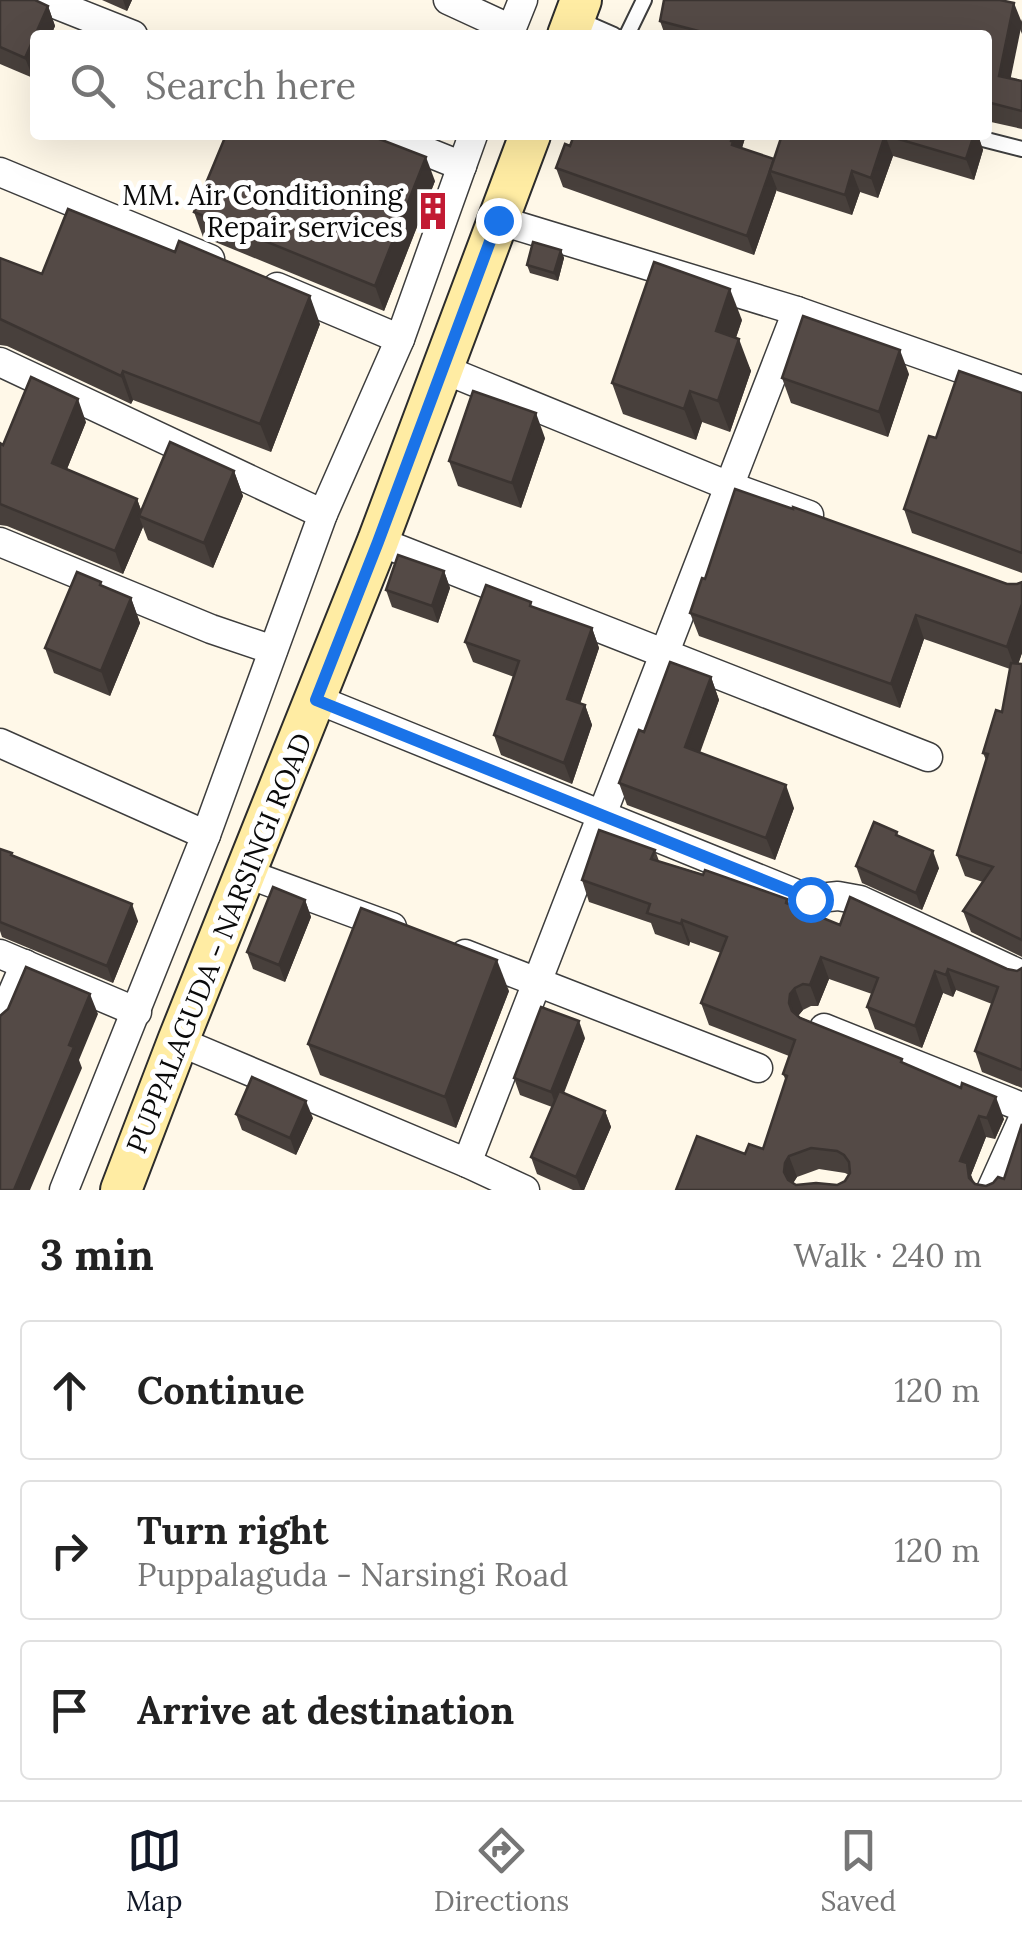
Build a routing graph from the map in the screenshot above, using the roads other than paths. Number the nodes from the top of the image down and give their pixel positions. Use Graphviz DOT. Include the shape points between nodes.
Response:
graph roads {
  1 [pos="45,0"];
  2 [pos="448,0"];
  3 [pos="523,0"];
  4 [pos="644,0"];
  5 [pos="575,18"];
  6 [pos="120,30"];
  7 [pos="506,30"];
  8 [pos="511,30"];
  9 [pos="603,30"];
  10 [pos="629,30"];
  11 [pos="397,140"];
  12 [pos="471,140"];
  13 [pos="528,140"];
  14 [pos="987,140"];
  15 [pos="1022,149"];
  16 [pos="462,166"];
  17 [pos="0,172"];
  18 [pos="498,220"];
  19 [pos="797,311"];
  20 [pos="400,339"];
  21 [pos="0,362"];
  22 [pos="443,369"];
  23 [pos="1022,390"];
  24 [pos="729,486"];
  25 [pos="323,514"];
  26 [pos="839,526"];
  27 [pos="0,542"];
  28 [pos="378,542"];
  29 [pos="273,650"];
  30 [pos="665,652"];
  31 [pos="316,700"];
  32 [pos="0,743"];
  33 [pos="928,756"];
  34 [pos="601,816"];
  35 [pos="206,835"];
  36 [pos="245,873"];
  37 [pos="409,934"];
  38 [pos="446,947"];
  39 [pos="12,959"];
  40 [pos="1022,975"];
  41 [pos="537,981"];
  42 [pos="137,1012"];
  43 [pos="0,1022"];
  44 [pos="814,1024"];
  45 [pos="178,1041"];
  46 [pos="758,1068"];
  47 [pos="1022,1107"];
  48 [pos="1022,1121"];
  49 [pos="466,1162"];
  50 [pos="64,1190"];
  51 [pos="121,1190"];
  52 [pos="525,1190"];
  53 [pos="991,1190"];
  1 -- 6 [label="street"];
  2 -- 7 [label="street"];
  3 -- 8 [label="street"];
  4 -- 10 [label="lane"];
  5 -- 9 [label="lane"];
  11 -- 16 [label="street"];
  12 -- 16 [label="street"];
  13 -- 18 [label="street, PUPPALAGUDA - NARSINGI ROAD"];
  14 -- 15 [label="lane"];
  16 -- 20 [label="street"];
  17 -- 20 [label="street"];
  18 -- 19 [label="street"];
  18 -- 22 [label="street, PUPPALAGUDA - NARSINGI ROAD"];
  19 -- 23 [label="street"];
  19 -- 24 [label="street"];
  20 -- 25 [label="street"];
  21 -- 25 [label="street"];
  22 -- 24 [label="street"];
  22 -- 28 [label="street, PUPPALAGUDA - NARSINGI ROAD"];
  24 -- 26 [label="street"];
  24 -- 30 [label="street"];
  25 -- 29 [label="street"];
  27 -- 29 [label="street"];
  28 -- 30 [label="street"];
  28 -- 31 [label="street, PUPPALAGUDA - NARSINGI ROAD"];
  29 -- 35 [label="street"];
  30 -- 33 [label="street"];
  30 -- 34 [label="street"];
  31 -- 34 [label="street"];
  31 -- 36 [label="street, PUPPALAGUDA - NARSINGI ROAD"];
  32 -- 35 [label="street"];
  34 -- 40 [label="street" via="810,899 860,900"];
  34 -- 41 [label="street"];
  35 -- 42 [label="street"];
  36 -- 37 [label="street"];
  36 -- 45 [label="street, PUPPALAGUDA - NARSINGI ROAD"];
  38 -- 41 [label="street"];
  39 -- 42 [label="street"];
  39 -- 43 [label="street"];
  41 -- 46 [label="street"];
  41 -- 49 [label="street"];
  42 -- 50 [label="street"];
  44 -- 47 [label="street"];
  45 -- 49 [label="street"];
  45 -- 51 [label="street, PUPPALAGUDA - NARSINGI ROAD"];
  48 -- 53 [label="street"];
  49 -- 52 [label="street"];
}
